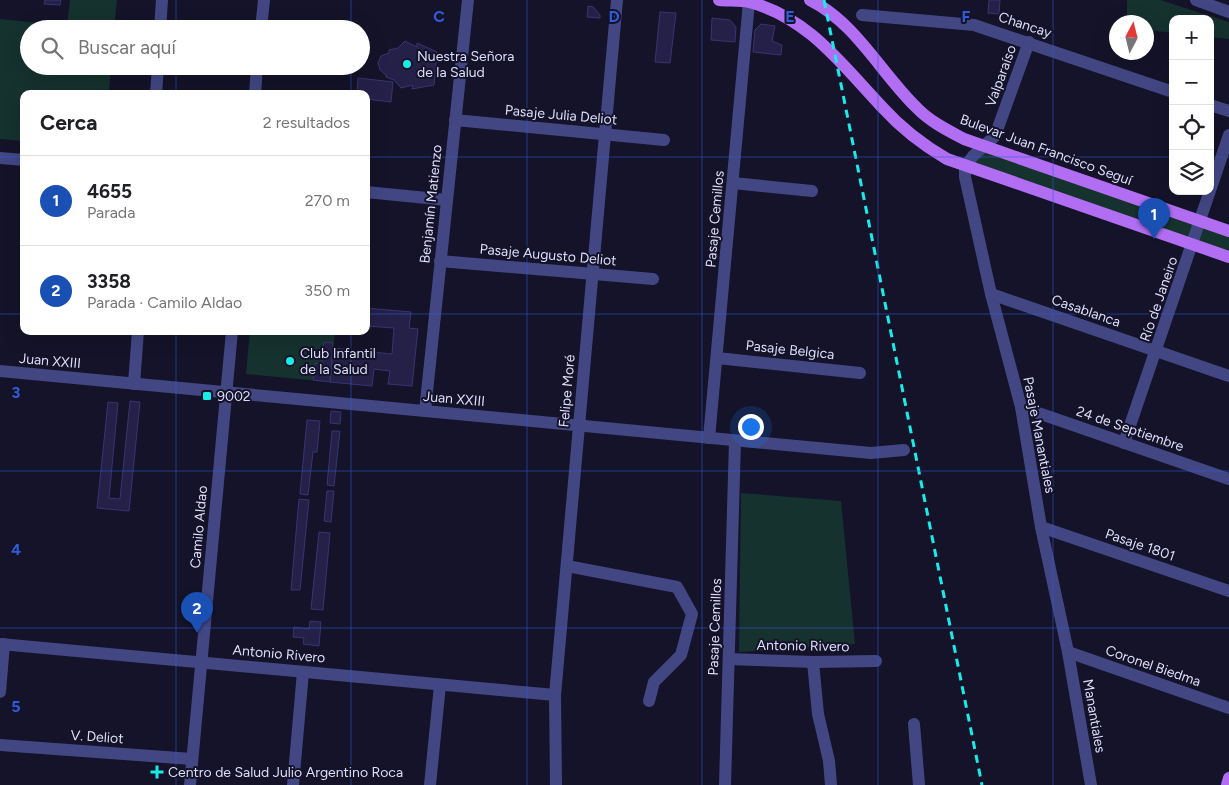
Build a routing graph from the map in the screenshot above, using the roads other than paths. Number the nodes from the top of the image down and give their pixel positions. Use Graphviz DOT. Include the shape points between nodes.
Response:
graph roads {
  1 [pos="162,0"];
  2 [pos="264,0"];
  3 [pos="468,0"];
  4 [pos="617,0"];
  5 [pos="719,0"];
  6 [pos="810,0"];
  7 [pos="1196,0"];
  8 [pos="749,2"];
  9 [pos="1229,12"];
  10 [pos="862,15"];
  11 [pos="161,20"];
  12 [pos="262,20"];
  13 [pos="1030,42"];
  14 [pos="157,75"];
  15 [pos="256,75"];
  16 [pos="156,90"];
  17 [pos="255,90"];
  18 [pos="1169,91"];
  19 [pos="1214,106"];
  20 [pos="1229,111"];
  21 [pos="455,120"];
  22 [pos="605,134"];
  23 [pos="1229,135"];
  24 [pos="664,140"];
  25 [pos="985,146"];
  26 [pos="0,158"];
  27 [pos="20,160"];
  28 [pos="966,167"];
  29 [pos="733,183"];
  30 [pos="812,191"];
  31 [pos="370,192"];
  32 [pos="447,200"];
  33 [pos="1202,221"];
  34 [pos="1229,231"];
  35 [pos="1193,245"];
  36 [pos="1229,257"];
  37 [pos="440,261"];
  38 [pos="592,274"];
  39 [pos="653,280"];
  40 [pos="991,294"];
  41 [pos="138,335"];
  42 [pos="232,335"];
  43 [pos="1156,351"];
  44 [pos="717,358"];
  45 [pos="0,371"];
  46 [pos="860,373"];
  47 [pos="1229,376"];
  48 [pos="134,384"];
  49 [pos="227,392"];
  50 [pos="1021,407"];
  51 [pos="425,411"];
  52 [pos="579,426"];
  53 [pos="709,438"];
  54 [pos="735,441"];
  55 [pos="1124,443"];
  56 [pos="904,450"];
  57 [pos="1229,479"];
  58 [pos="1041,527"];
  59 [pos="567,566"];
  60 [pos="1229,591"];
  61 [pos="2,644"];
  62 [pos="1068,652"];
  63 [pos="729,659"];
  64 [pos="876,661"];
  65 [pos="201,662"];
  66 [pos="813,662"];
  67 [pos="303,672"];
  68 [pos="440,685"];
  69 [pos="0,692"];
  70 [pos="555,696"];
  71 [pos="649,701"];
  72 [pos="1229,708"];
  73 [pos="914,724"];
  74 [pos="0,745"];
  75 [pos="192,759"];
  76 [pos="1229,778"];
  77 [pos="190,785"];
  78 [pos="293,785"];
  79 [pos="430,785"];
  80 [pos="556,785"];
  81 [pos="725,785"];
  82 [pos="831,785"];
  83 [pos="919,785"];
  84 [pos="1090,785"];
  85 [pos="1227,785"];
  1 -- 11 [label="street"];
  2 -- 12 [label="street"];
  3 -- 21 [label="street, Benjamín Matienzo"];
  4 -- 22 [label="street, Felipe Moré"];
  5 -- 8 [label="main road"];
  6 -- 25 [label="main road, Bulevar Juan Francisco Seguí" via="845,26 917,108 943,128"];
  7 -- 9 [label="street"];
  8 -- 28 [label="main road" via="807,30 824,43 881,107 912,136"];
  8 -- 29 [label="street, Pasaje Cemillos"];
  10 -- 13 [label="street, Chancay" via="974,25"];
  13 -- 18 [label="street, Chancay"];
  13 -- 25 [label="street, Valparaíso" via="995,136"];
  14 -- 16 [label="street"];
  15 -- 17 [label="street"];
  19 -- 20 [label="street"];
  21 -- 22 [label="street, Pasaje Julia Deliot"];
  21 -- 32 [label="street, Benjamín Matienzo"];
  22 -- 24 [label="street, Pasaje Julia Deliot"];
  22 -- 38 [label="street, Felipe Moré"];
  23 -- 33 [label="street, Río de Janeiro"];
  25 -- 28 [label="street, Valparaíso"];
  25 -- 33 [label="main road, Bulevar Juan Francisco Seguí"];
  26 -- 27 [label="street"];
  28 -- 35 [label="main road"];
  28 -- 40 [label="street, Pasaje Manantiales" via="965,177"];
  29 -- 30 [label="street"];
  29 -- 44 [label="street, Pasaje Cemillos"];
  31 -- 32 [label="street"];
  32 -- 37 [label="street, Benjamín Matienzo"];
  33 -- 34 [label="main road, Bulevar Juan Francisco Seguí"];
  33 -- 35 [label="street, Río de Janeiro"];
  35 -- 36 [label="main road"];
  35 -- 43 [label="street, Río de Janeiro"];
  37 -- 38 [label="street, Pasaje Augusto Deliot"];
  37 -- 51 [label="street, Benjamín Matienzo"];
  38 -- 39 [label="street, Pasaje Augusto Deliot"];
  38 -- 52 [label="street, Felipe Moré"];
  40 -- 43 [label="street, Casablanca"];
  40 -- 50 [label="street, Pasaje Manantiales"];
  41 -- 48 [label="street"];
  42 -- 49 [label="street, Camilo Aldao"];
  43 -- 47 [label="street, Casablanca"];
  43 -- 55 [label="street, Río de Janeiro"];
  44 -- 46 [label="street, Pasaje Belgica"];
  44 -- 53 [label="street, Pasaje Cemillos"];
  45 -- 48 [label="street, Juan XXIII"];
  48 -- 49 [label="street, Juan XXIII"];
  49 -- 51 [label="street, Juan XXIII"];
  49 -- 65 [label="street, Camilo Aldao"];
  50 -- 55 [label="street, 24 de Septiembre"];
  50 -- 58 [label="street, Pasaje Manantiales"];
  51 -- 52 [label="street, Juan XXIII"];
  52 -- 53 [label="street, Juan XXIII"];
  52 -- 59 [label="street, Felipe Moré"];
  53 -- 54 [label="street, Juan XXIII"];
  54 -- 56 [label="street, Juan XXIII" via="870,454"];
  54 -- 63 [label="street, Pasaje Cemillos"];
  55 -- 57 [label="street, 24 de Septiembre"];
  58 -- 60 [label="street, Pasaje 1801"];
  58 -- 62 [label="street, Pasaje Manantiales"];
  59 -- 70 [label="street, Felipe Moré"];
  59 -- 71 [label="street" via="677,587 692,614 681,655 654,682"];
  61 -- 65 [label="street, Antonio Rivero"];
  61 -- 69 [label="street"];
  62 -- 72 [label="street, Coronel Biedma"];
  62 -- 84 [label="street, Manantiales"];
  63 -- 66 [label="street, Antonio Rivero"];
  63 -- 81 [label="street, Pasaje Cemillos"];
  64 -- 66 [label="street, Antonio Rivero"];
  65 -- 67 [label="street, Antonio Rivero"];
  65 -- 75 [label="street, Camilo Aldao"];
  66 -- 82 [label="street" via="818,714"];
  67 -- 68 [label="street, Antonio Rivero"];
  67 -- 78 [label="street"];
  68 -- 70 [label="street, Antonio Rivero"];
  68 -- 79 [label="street"];
  70 -- 80 [label="street, Felipe Moré"];
  73 -- 83 [label="street"];
  74 -- 75 [label="street, V. Deliot"];
  75 -- 77 [label="street, Camilo Aldao"];
  76 -- 85 [label="main road"];
}
